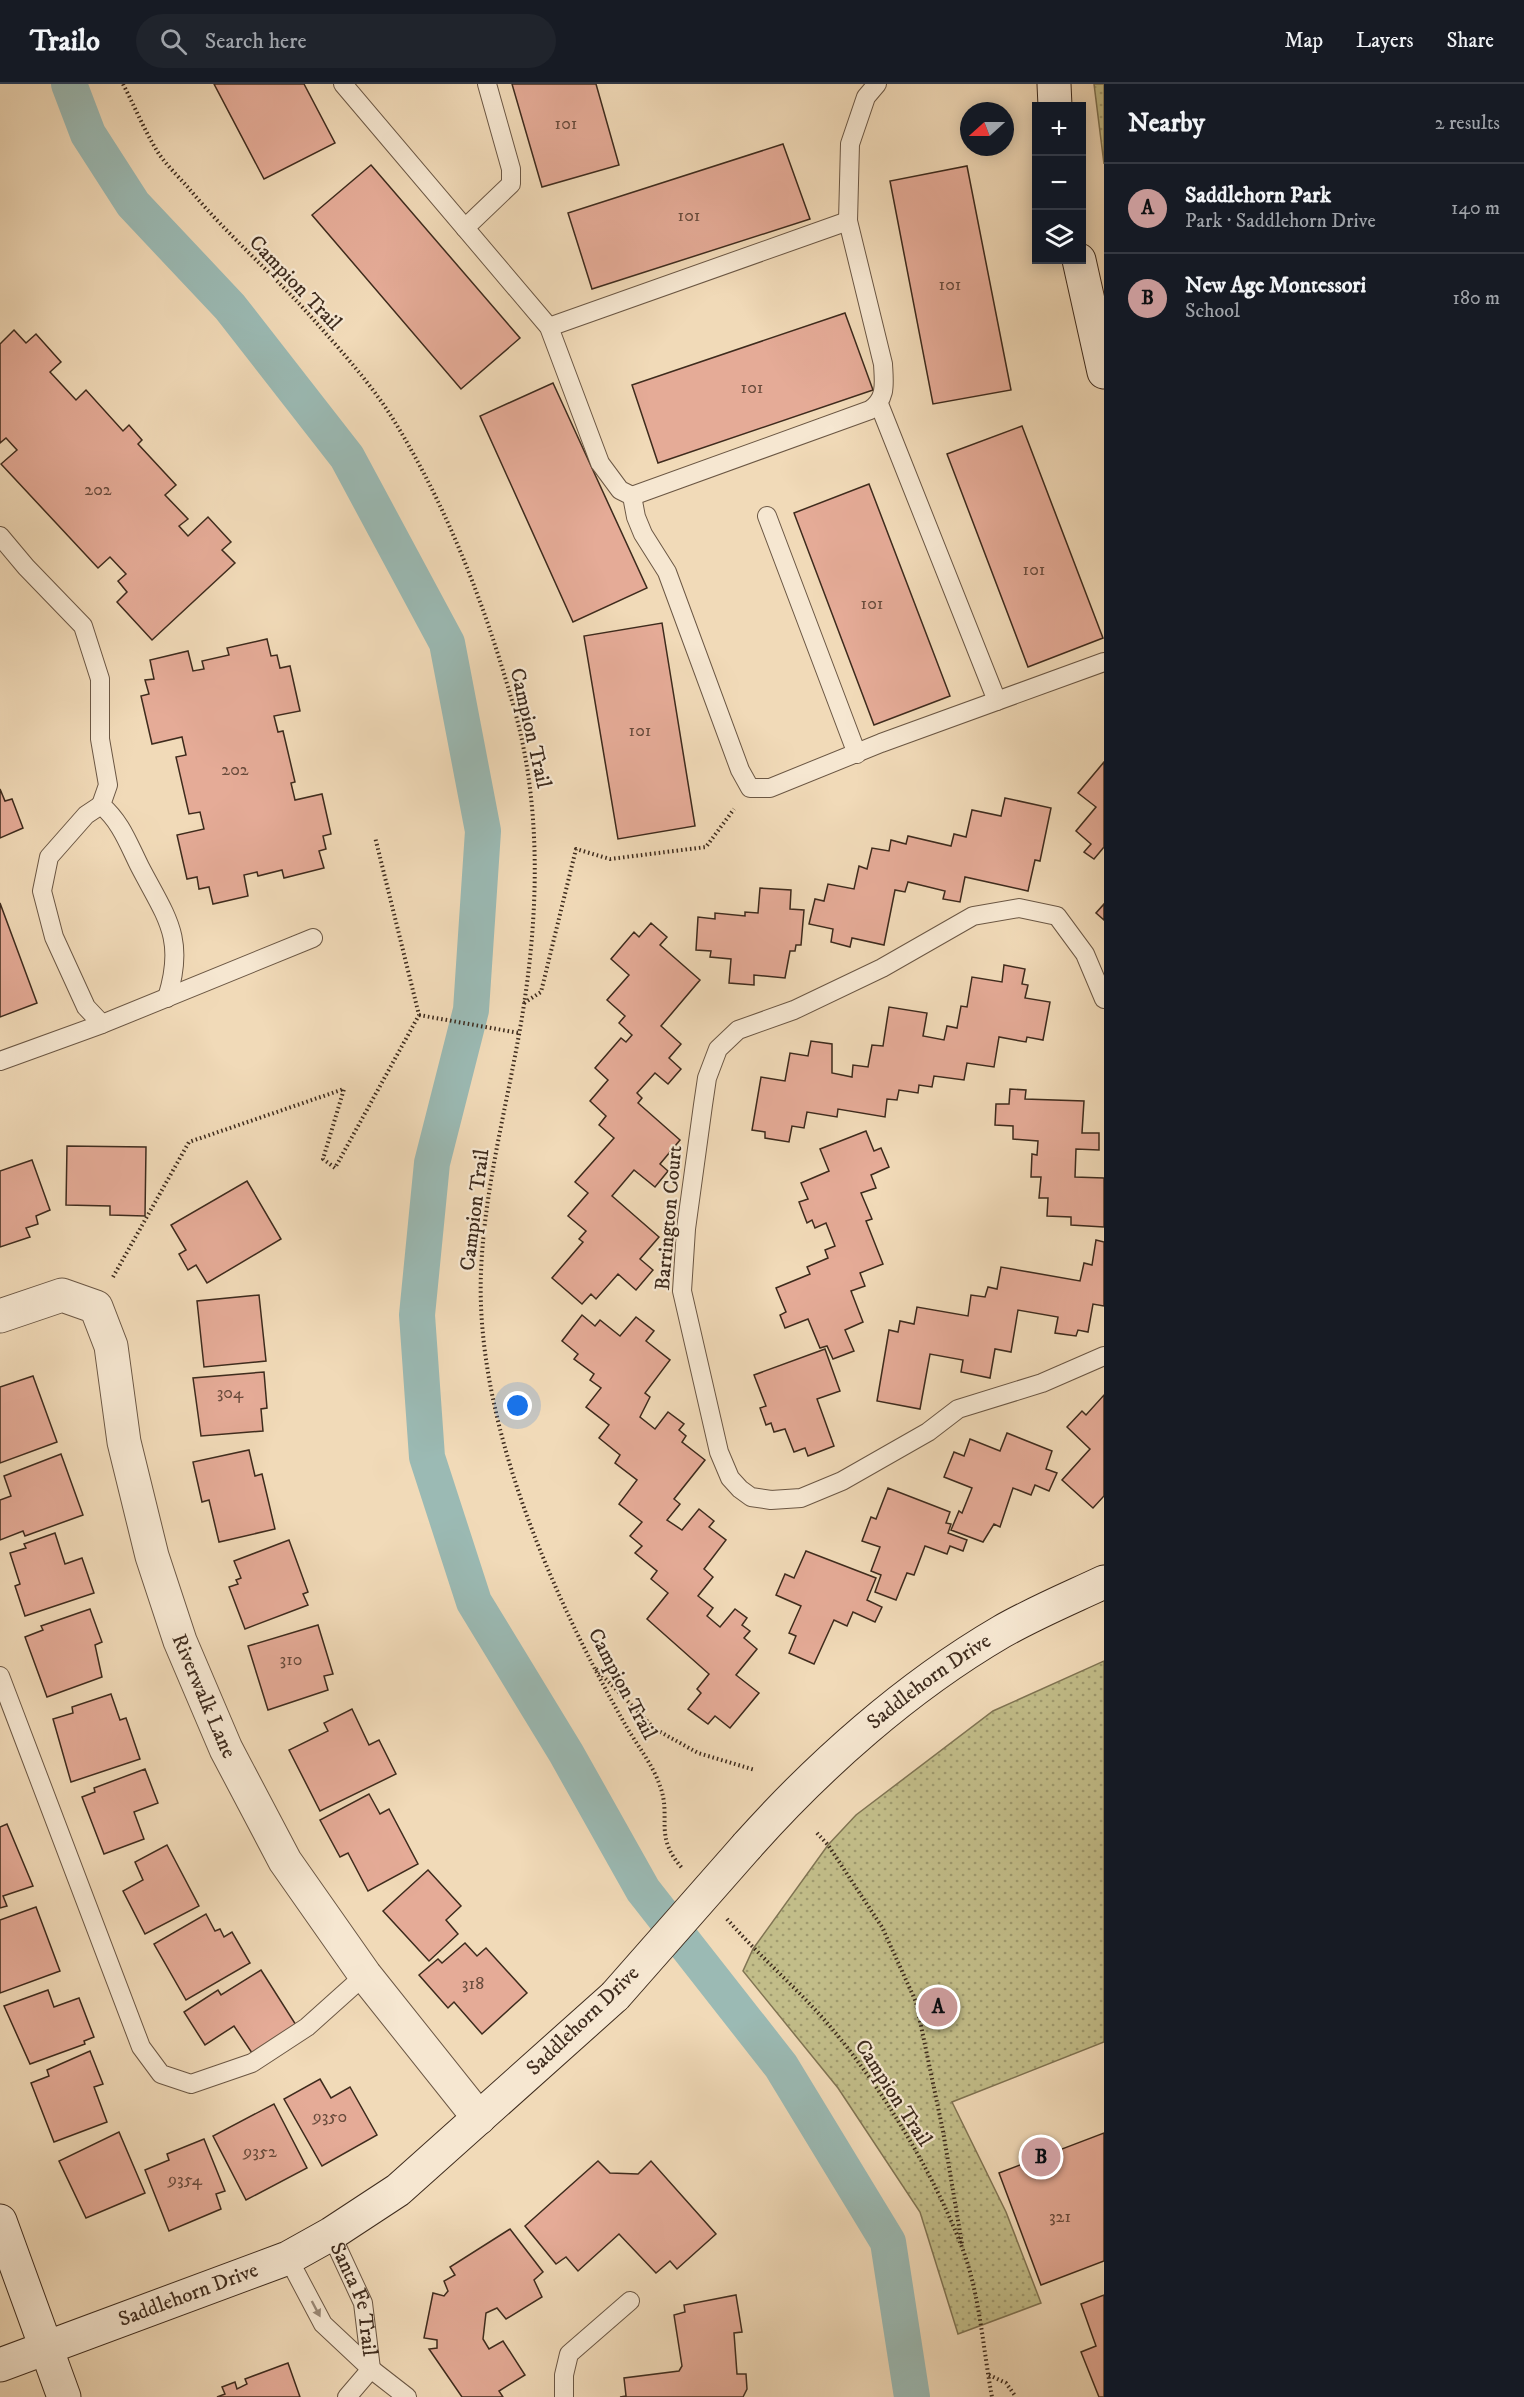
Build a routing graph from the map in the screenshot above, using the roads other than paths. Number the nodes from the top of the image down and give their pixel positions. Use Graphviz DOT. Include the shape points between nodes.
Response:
graph roads {
  1 [pos="343,84"];
  2 [pos="487,84"];
  3 [pos="877,84"];
  4 [pos="1054,84"];
  5 [pos="1055,102"];
  6 [pos="848,221"];
  7 [pos="465,228"];
  8 [pos="1080,264"];
  9 [pos="549,327"];
  10 [pos="1104,372"];
  11 [pos="879,404"];
  12 [pos="632,496"];
  13 [pos="767,516"];
  14 [pos="0,536"];
  15 [pos="1104,662"];
  16 [pos="997,701"];
  17 [pos="857,754"];
  18 [pos="101,805"];
  19 [pos="313,938"];
  20 [pos="167,998"];
  21 [pos="1104,999"];
  22 [pos="102,1024"];
  23 [pos="0,1061"];
  24 [pos="0,1316"];
  25 [pos="1104,1356"];
  26 [pos="1104,1582"];
  27 [pos="0,1676"];
  28 [pos="365,1975"];
  29 [pos="479,2118"];
  30 [pos="0,2221"];
  31 [pos="332,2234"];
  32 [pos="288,2258"];
  33 [pos="630,2301"];
  34 [pos="47,2348"];
  35 [pos="0,2365"];
  36 [pos="371,2369"];
  37 [pos="64,2397"];
  38 [pos="347,2397"];
  39 [pos="407,2397"];
  40 [pos="564,2397"];
  1 -- 7 [label="lane"];
  2 -- 7 [label="lane" via="512,170 511,184"];
  3 -- 6 [label="lane" via="866,97 850,144"];
  4 -- 5 [label="street"];
  6 -- 9 [label="lane"];
  6 -- 11 [label="lane" via="883,364 884,388"];
  7 -- 9 [label="lane"];
  8 -- 10 [label="street"];
  9 -- 12 [label="lane" via="600,463 620,490"];
  11 -- 12 [label="lane"];
  11 -- 16 [label="lane"];
  12 -- 17 [label="lane" via="636,517 667,572 750,788 770,788"];
  13 -- 17 [label="lane"];
  14 -- 18 [label="lane" via="83,626 100,679 100,739 108,785"];
  15 -- 16 [label="lane"];
  16 -- 17 [label="lane"];
  18 -- 20 [label="lane" via="117,818 168,917 176,957"];
  18 -- 22 [label="lane" via="86,815 50,857 42,891 54,938 86,1007"];
  19 -- 20 [label="lane"];
  20 -- 22 [label="lane"];
  21 -- 25 [label="lane, Barrington Court" via="1085,954 1056,916 1019,908 973,916 871,974 794,1010 738,1030 718,1049 707,1078 686,1229 682,1291 719,1452 730,1478 752,1497 771,1500 801,1498 852,1475 958,1409 1042,1383"];
  22 -- 23 [label="lane"];
  24 -- 28 [label="street, Riverwalk Lane" via="62,1295 96,1307 111,1346 124,1442 146,1533 180,1641 226,1749 285,1861"];
  26 -- 29 [label="street, Saddlehorn Drive, bridge" via="1001,1632 904,1698 815,1774 615,1996"];
  27 -- 28 [label="lane" via="141,2047 161,2074 191,2084 252,2063 307,2027"];
  28 -- 29 [label="street, Riverwalk Lane"];
  29 -- 31 [label="street, Saddlehorn Drive" via="398,2190"];
  30 -- 34 [label="street"];
  31 -- 32 [label="street, Saddlehorn Drive"];
  31 -- 36 [label="lane, Santa Fe Trail" via="363,2303"];
  32 -- 34 [label="street, Saddlehorn Drive"];
  32 -- 36 [label="lane, Santa Fe Trail, one-way" via="323,2324"];
  33 -- 40 [label="lane" via="569,2354"];
  34 -- 35 [label="street, Saddlehorn Drive"];
  34 -- 37 [label="street"];
  36 -- 38 [label="lane"];
  36 -- 39 [label="lane, Santa Fe Trail"];
}
